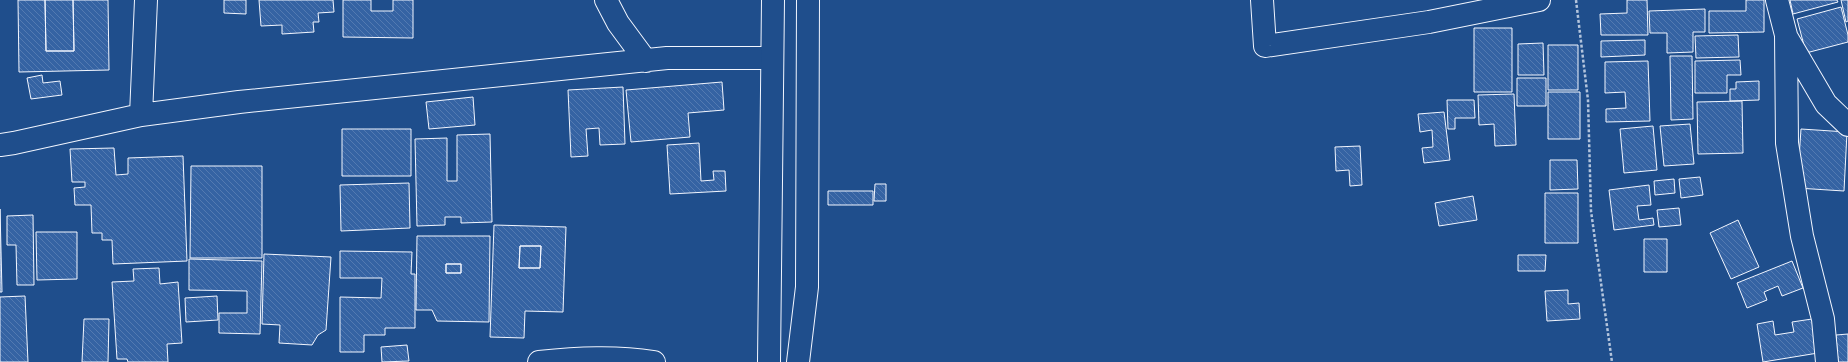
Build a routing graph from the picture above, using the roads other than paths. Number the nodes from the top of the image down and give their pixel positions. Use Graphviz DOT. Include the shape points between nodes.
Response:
graph roads {
  1 [pos="146,0"];
  2 [pos="606,0"];
  3 [pos="773,0"];
  4 [pos="808,0"];
  5 [pos="1262,0"];
  6 [pos="1539,0"];
  7 [pos="1777,0"];
  8 [pos="1786,35"];
  9 [pos="771,58"];
  10 [pos="646,60"];
  11 [pos="141,114"];
  12 [pos="1848,125"];
  13 [pos="0,145"];
  14 [pos="539,362"];
  15 [pos="654,362"];
  16 [pos="769,362"];
  17 [pos="798,362"];
  18 [pos="1827,362"];
  1 -- 11 [label="street"];
  2 -- 10 [label="street" via="618,23"];
  3 -- 9 [label="street"];
  4 -- 17 [label="street" via="807,287"];
  5 -- 6 [label="street" via="1265,46 1429,22"];
  7 -- 8 [label="street"];
  8 -- 12 [label="street" via="1826,104"];
  8 -- 18 [label="street" via="1787,143 1802,236 1823,319"];
  9 -- 10 [label="street"];
  9 -- 16 [label="street"];
  10 -- 11 [label="street"];
  11 -- 13 [label="street"];
  14 -- 15 [label="street" via="574,358 626,358"];
}
